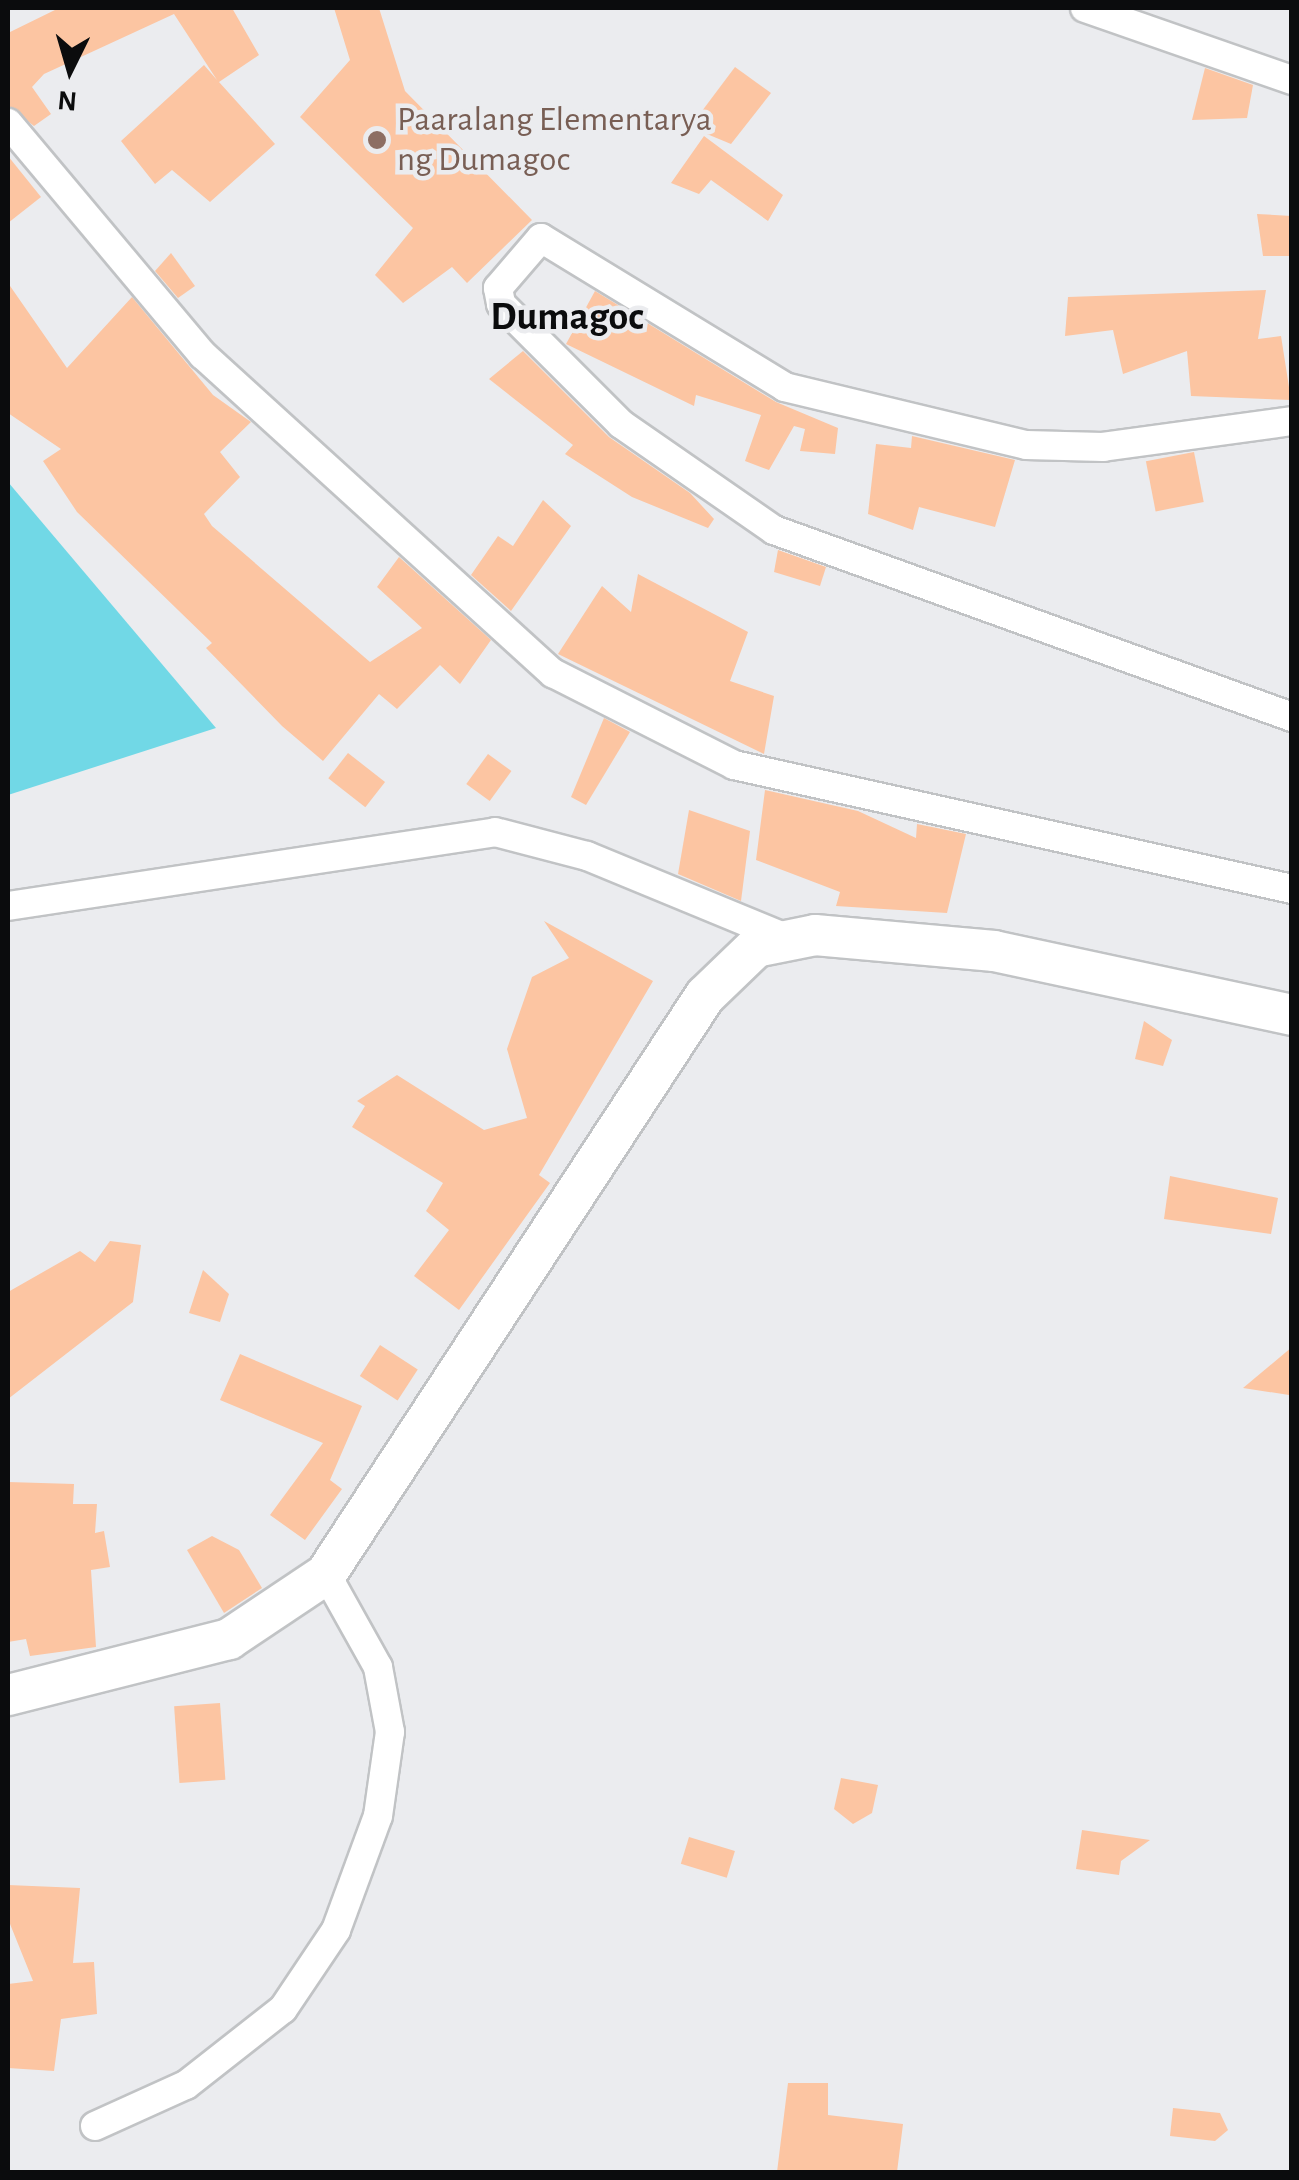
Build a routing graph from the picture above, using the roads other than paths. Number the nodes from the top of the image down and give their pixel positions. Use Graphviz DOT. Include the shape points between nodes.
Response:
graph roads {
  1 [pos="1085,8"];
  2 [pos="1292,80"];
  3 [pos="8,123"];
  4 [pos="1292,421"];
  5 [pos="1292,718"];
  6 [pos="1292,889"];
  7 [pos="8,906"];
  8 [pos="784,937"];
  9 [pos="1292,1015"];
  10 [pos="326,1574"];
  11 [pos="8,1695"];
  12 [pos="95,2126"];
  1 -- 2 [label="street"];
  3 -- 6 [label="street" via="203,354 553,672 734,764"];
  4 -- 5 [label="street" via="1103,447 1026,445 785,387 541,238 498,288 501,304 621,424 774,530"];
  7 -- 8 [label="street" via="494,832 587,856"];
  8 -- 9 [label="street" via="994,951"];
  8 -- 10 [label="street" via="732,965 705,996"];
  10 -- 11 [label="street" via="229,1639"];
  10 -- 12 [label="street" via="378,1666 390,1732 378,1816 336,1930 283,2009 186,2085"];
}
